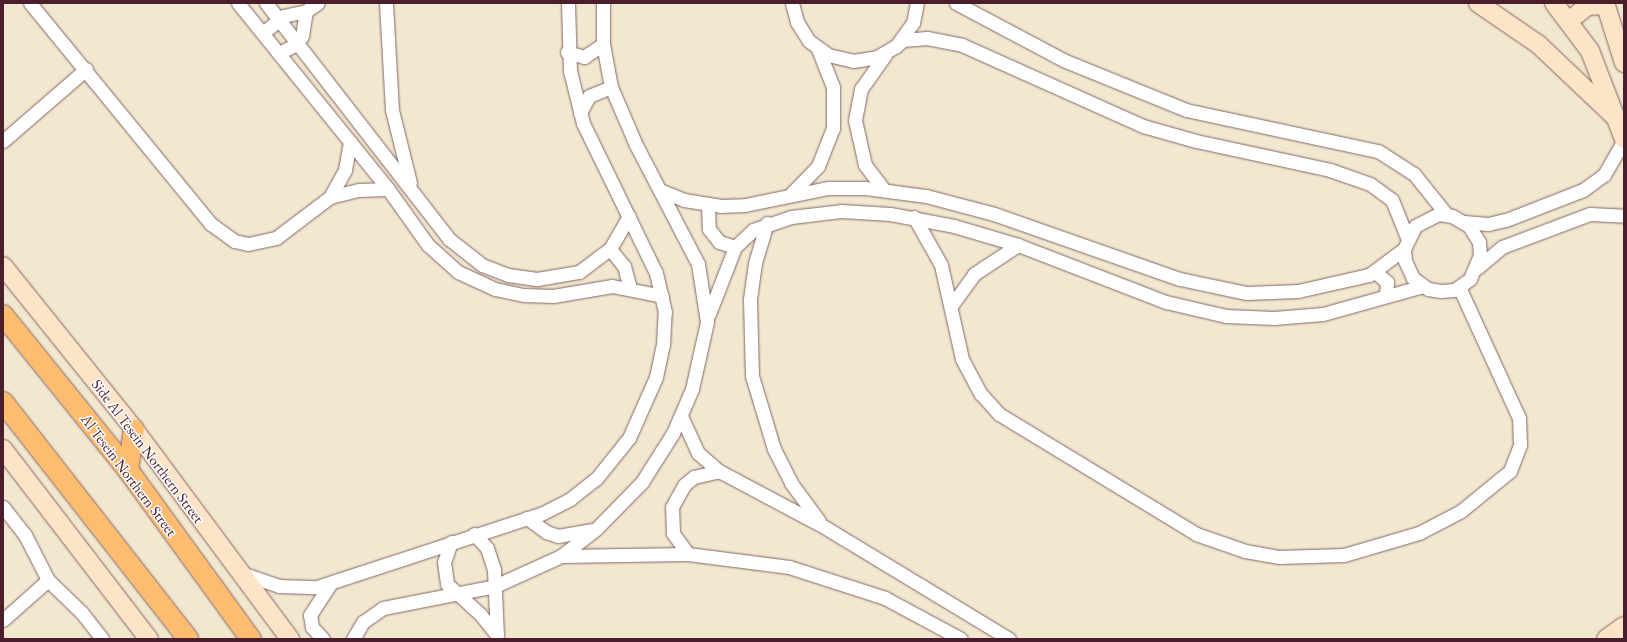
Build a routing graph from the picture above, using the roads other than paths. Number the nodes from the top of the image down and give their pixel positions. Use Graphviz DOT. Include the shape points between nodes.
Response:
graph roads {
  1 [pos="30,3"];
  2 [pos="238,3"];
  3 [pos="266,3"];
  4 [pos="318,3"];
  5 [pos="386,3"];
  6 [pos="568,3"];
  7 [pos="603,3"];
  8 [pos="792,3"];
  9 [pos="917,3"];
  10 [pos="956,3"];
  11 [pos="1478,3"];
  12 [pos="1554,3"];
  13 [pos="1605,4"];
  14 [pos="306,11"];
  15 [pos="278,18"];
  16 [pos="1570,20"];
  17 [pos="263,33"];
  18 [pos="297,42"];
  19 [pos="602,44"];
  20 [pos="892,48"];
  21 [pos="818,49"];
  22 [pos="568,52"];
  23 [pos="279,53"];
  24 [pos="1624,63"];
  25 [pos="86,69"];
  26 [pos="612,87"];
  27 [pos="580,113"];
  28 [pos="1617,119"];
  29 [pos="1624,139"];
  30 [pos="3,141"];
  31 [pos="350,141"];
  32 [pos="388,189"];
  33 [pos="412,190"];
  34 [pos="884,190"];
  35 [pos="662,191"];
  36 [pos="789,195"];
  37 [pos="330,197"];
  38 [pos="708,205"];
  39 [pos="1446,214"];
  40 [pos="629,216"];
  41 [pos="1624,216"];
  42 [pos="914,217"];
  43 [pos="1464,222"];
  44 [pos="767,223"];
  45 [pos="1406,243"];
  46 [pos="1018,245"];
  47 [pos="735,247"];
  48 [pos="610,249"];
  49 [pos="3,266"];
  50 [pos="1477,268"];
  51 [pos="1375,272"];
  52 [pos="1423,286"];
  53 [pos="1459,287"];
  54 [pos="630,288"];
  55 [pos="662,296"];
  56 [pos="1386,296"];
  57 [pos="951,306"];
  58 [pos="3,315"];
  59 [pos="707,322"];
  60 [pos="3,402"];
  61 [pos="681,416"];
  62 [pos="134,429"];
  63 [pos="3,449"];
  64 [pos="128,470"];
  65 [pos="719,471"];
  66 [pos="3,507"];
  67 [pos="527,518"];
  68 [pos="826,528"];
  69 [pos="596,529"];
  70 [pos="474,534"];
  71 [pos="450,542"];
  72 [pos="688,554"];
  73 [pos="561,556"];
  74 [pos="240,572"];
  75 [pos="48,580"];
  76 [pos="331,583"];
  77 [pos="495,586"];
  78 [pos="455,594"];
  79 [pos="3,620"];
  80 [pos="1624,626"];
  81 [pos="174,630"];
  82 [pos="498,637"];
  83 [pos="102,639"];
  84 [pos="149,639"];
  85 [pos="188,639"];
  86 [pos="251,639"];
  87 [pos="290,639"];
  88 [pos="323,639"];
  89 [pos="353,639"];
  90 [pos="960,639"];
  91 [pos="1009,639"];
  92 [pos="1606,639"];
  1 -- 25 [label="street"];
  2 -- 17 [label="street"];
  3 -- 15 [label="street"];
  4 -- 14 [label="street"];
  5 -- 33 [label="street" via="392,110"];
  6 -- 22 [label="street"];
  7 -- 19 [label="street"];
  8 -- 21 [label="street" via="802,33"];
  9 -- 20 [label="street" via="913,23"];
  10 -- 39 [label="street" via="1063,60 1186,110 1378,151 1414,174"];
  11 -- 28 [label="street" via="1539,45"];
  12 -- 16 [label="street"];
  13 -- 16 [label="street" via="1588,6"];
  13 -- 24 [label="street"];
  14 -- 15 [label="street"];
  14 -- 18 [label="street" via="306,28"];
  15 -- 17 [label="street"];
  15 -- 18 [label="street"];
  16 -- 28 [label="street" via="1590,51"];
  17 -- 23 [label="street"];
  18 -- 23 [label="street"];
  18 -- 33 [label="street"];
  19 -- 22 [label="street" via="584,56"];
  19 -- 26 [label="street"];
  20 -- 21 [label="street" via="853,61"];
  20 -- 34 [label="street" via="868,75 855,120 862,158"];
  20 -- 45 [label="street" via="903,40 926,38 962,44 1143,126 1196,141 1330,170 1370,184 1392,200"];
  21 -- 36 [label="street" via="833,87 833,128 818,166"];
  22 -- 27 [label="street"];
  23 -- 31 [label="street"];
  25 -- 30 [label="street"];
  25 -- 37 [label="street" via="211,224 234,241 248,244 276,238"];
  26 -- 27 [label="street" via="589,96"];
  26 -- 35 [label="street" via="636,145"];
  27 -- 40 [label="street"];
  28 -- 29 [label="street"];
  29 -- 43 [label="street" via="1604,175 1583,190 1506,220 1488,224"];
  31 -- 32 [label="street"];
  31 -- 37 [label="street" via="345,170"];
  32 -- 37 [label="street" via="359,190"];
  32 -- 54 [label="street" via="437,255 482,285 538,296 605,287"];
  33 -- 48 [label="street" via="459,249 482,265 508,275 536,279 565,276 590,266"];
  34 -- 36 [label="street" via="828,188"];
  34 -- 51 [label="street" via="926,196 994,214 1180,279 1223,290 1298,291"];
  35 -- 38 [label="street"];
  35 -- 59 [label="street" via="698,264"];
  36 -- 38 [label="street" via="745,205"];
  38 -- 47 [label="street" via="706,221 711,233 719,242"];
  39 -- 43 [label="street"];
  39 -- 45 [label="street" via="1420,221"];
  40 -- 48 [label="street"];
  40 -- 55 [label="street" via="656,272"];
  41 -- 50 [label="street" via="1590,214 1502,247"];
  42 -- 44 [label="street" via="841,211"];
  42 -- 46 [label="street"];
  42 -- 57 [label="street" via="941,265"];
  43 -- 50 [label="street" via="1479,242"];
  44 -- 47 [label="street"];
  44 -- 68 [label="street" via="757,256 750,300 752,376 767,432 782,466 802,499"];
  45 -- 51 [label="street"];
  45 -- 52 [label="street" via="1409,273"];
  46 -- 56 [label="street" via="1166,302 1226,316 1274,318 1324,314"];
  46 -- 57 [label="street" via="979,269"];
  47 -- 59 [label="street" via="718,284"];
  48 -- 54 [label="street" via="624,266"];
  49 -- 62 [label="street, Side Al Tesein Northern Street"];
  50 -- 53 [label="street"];
  51 -- 56 [label="street" via="1387,282"];
  52 -- 53 [label="street" via="1441,291"];
  52 -- 56 [label="street"];
  53 -- 57 [label="street" via="1519,418 1521,436 1514,462 1504,478 1483,496 1437,525 1391,543 1312,558 1250,552 1196,534 1009,422 981,394 968,371 958,347"];
  54 -- 55 [label="street"];
  55 -- 67 [label="street" via="665,328 660,361 647,403 629,438 608,466 584,490 556,507"];
  58 -- 64 [label="main road, Al Tesein Northern Street"];
  59 -- 61 [label="street" via="702,359"];
  60 -- 81 [label="main road"];
  61 -- 65 [label="street" via="698,453"];
  61 -- 69 [label="street" via="642,482"];
  62 -- 64 [label="main road"];
  62 -- 74 [label="street, Side Al Tesein Northern Street"];
  63 -- 84 [label="street"];
  64 -- 86 [label="main road, Al Tesein Northern Street"];
  65 -- 68 [label="street"];
  65 -- 72 [label="street" via="694,477 684,485 674,501 671,520 674,533"];
  66 -- 75 [label="street" via="25,535"];
  67 -- 69 [label="street" via="546,532 558,536"];
  67 -- 70 [label="street"];
  68 -- 91 [label="street"];
  69 -- 73 [label="street"];
  70 -- 71 [label="street"];
  70 -- 77 [label="street" via="486,548"];
  71 -- 76 [label="street"];
  71 -- 78 [label="street" via="443,570 447,584"];
  72 -- 73 [label="street"];
  72 -- 90 [label="street" via="764,562 838,580 908,608"];
  73 -- 77 [label="street"];
  74 -- 76 [label="street" via="292,588"];
  74 -- 87 [label="street, Side Al Tesein Northern Street"];
  75 -- 79 [label="street"];
  75 -- 83 [label="street" via="82,613"];
  76 -- 88 [label="street" via="310,615 312,627"];
  77 -- 78 [label="street"];
  77 -- 82 [label="street"];
  78 -- 82 [label="street" via="480,614"];
  78 -- 89 [label="street" via="383,608 363,622"];
  80 -- 92 [label="street"];
  81 -- 85 [label="main road"];
}
